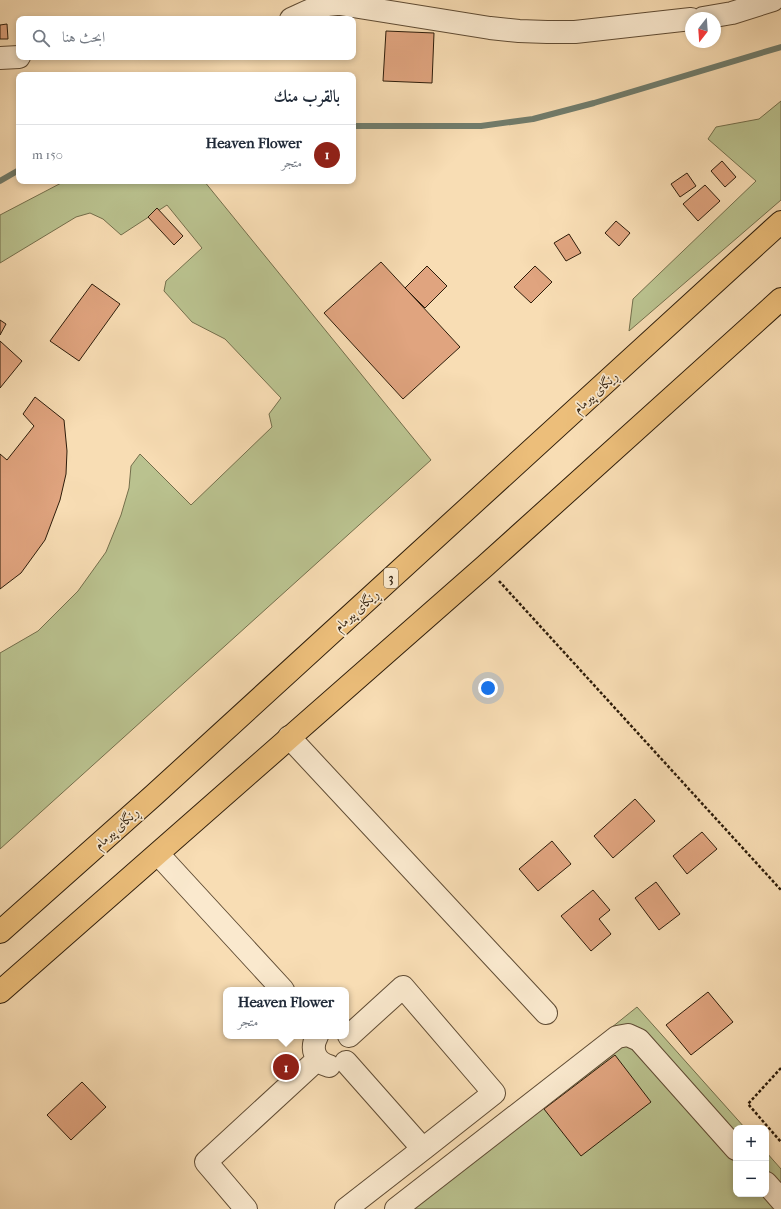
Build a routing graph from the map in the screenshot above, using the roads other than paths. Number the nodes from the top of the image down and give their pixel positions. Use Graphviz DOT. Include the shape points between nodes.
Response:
graph roads {
  1 [pos="773,0"];
  2 [pos="721,14"];
  3 [pos="298,16"];
  4 [pos="685,20"];
  5 [pos="16,57"];
  6 [pos="0,58"];
  7 [pos="781,222"];
  8 [pos="781,299"];
  9 [pos="289,737"];
  10 [pos="158,854"];
  11 [pos="0,932"];
  12 [pos="280,987"];
  13 [pos="0,992"];
  14 [pos="546,1013"];
  15 [pos="349,1033"];
  16 [pos="349,1038"];
  17 [pos="316,1039"];
  18 [pos="318,1059"];
  19 [pos="346,1062"];
  20 [pos="733,1146"];
  21 [pos="423,1149"];
  22 [pos="769,1186"];
  23 [pos="781,1200"];
  24 [pos="246,1209"];
  25 [pos="346,1209"];
  26 [pos="396,1209"];
  1 -- 2 [label="street"];
  3 -- 4 [label="street" via="323,5 340,4 490,28 575,32"];
  5 -- 6 [label="street"];
  7 -- 11 [label="highway, ڕێگای پیرمام / 3" via="154,795"];
  8 -- 9 [label="highway" via="485,566"];
  9 -- 10 [label="highway"];
  9 -- 14 [label="street"];
  10 -- 12 [label="street"];
  10 -- 13 [label="highway"];
  15 -- 21 [label="street" via="403,987 494,1093"];
  16 -- 19 [label="street" via="351,1053"];
  17 -- 18 [label="street" via="314,1050"];
  18 -- 19 [label="street" via="328,1066"];
  18 -- 24 [label="street" via="206,1162"];
  19 -- 21 [label="street"];
  20 -- 26 [label="street" via="639,1040 628,1035 617,1038"];
  21 -- 25 [label="street"];
  22 -- 23 [label="street"];
}
